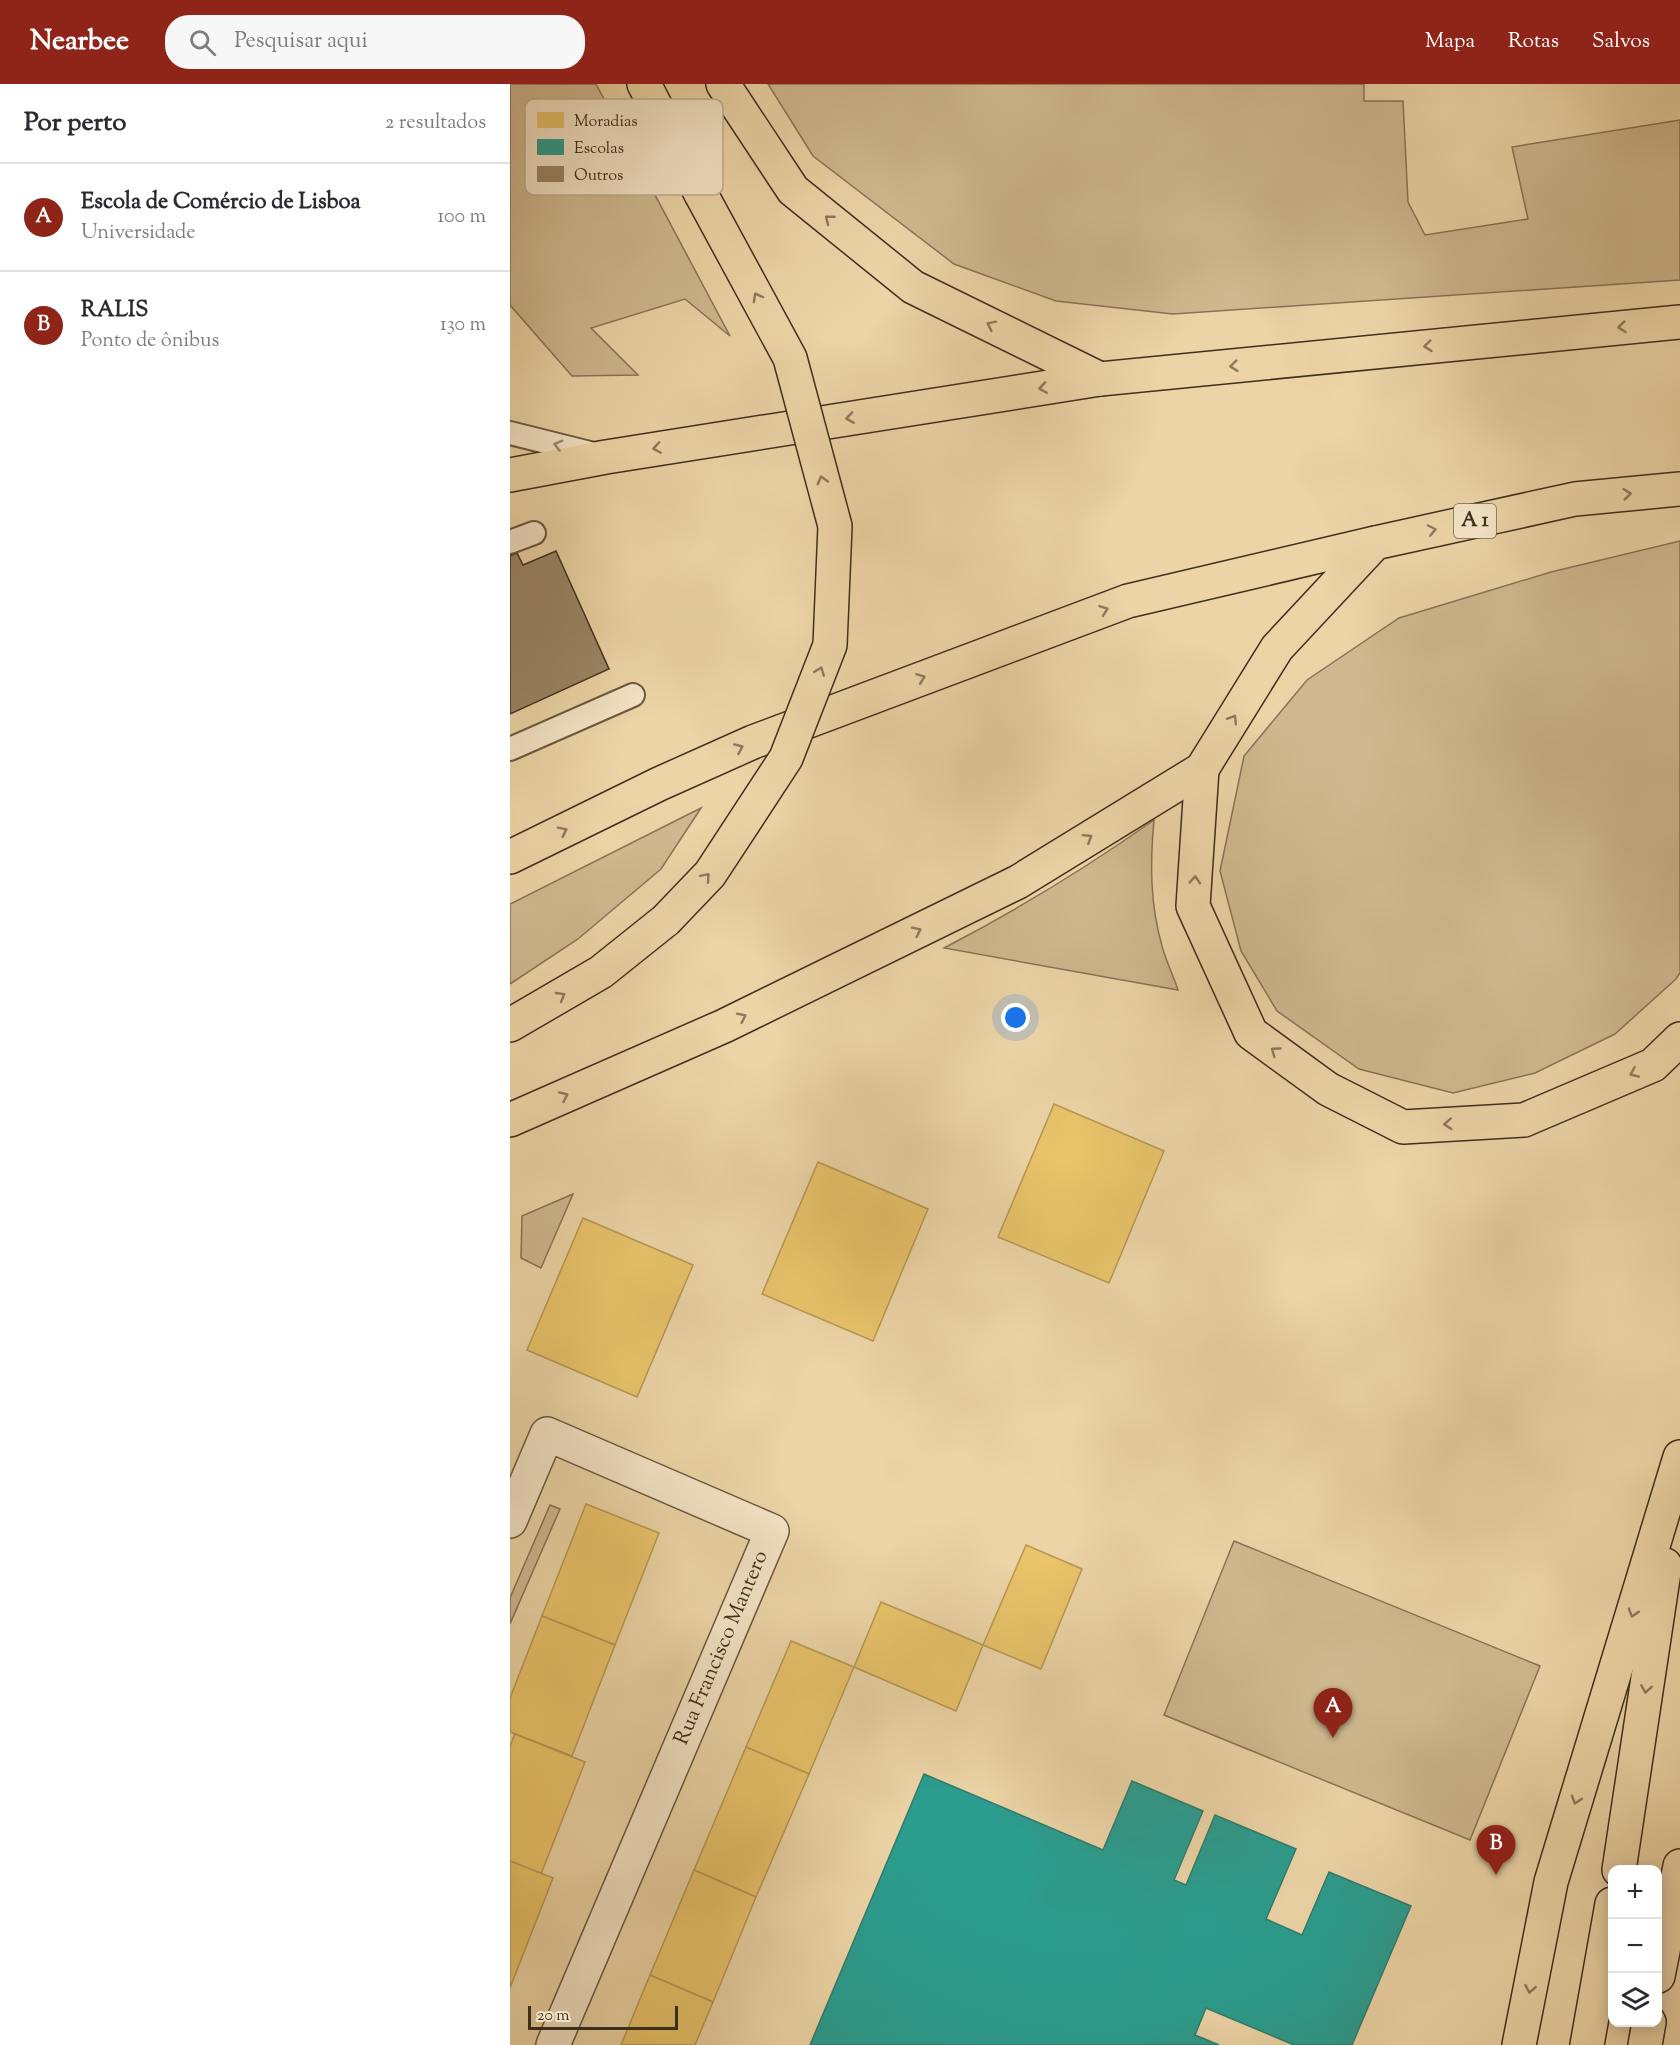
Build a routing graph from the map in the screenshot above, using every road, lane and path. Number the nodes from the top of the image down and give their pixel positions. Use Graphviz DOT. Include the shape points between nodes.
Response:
graph roads {
  1 [pos="644,84"];
  2 [pos="723,84"];
  3 [pos="652,99"];
  4 [pos="702,195"];
  5 [pos="1680,322"];
  6 [pos="1101,379"];
  7 [pos="510,433"];
  8 [pos="606,457"];
  9 [pos="510,475"];
  10 [pos="1680,489"];
  11 [pos="534,533"];
  12 [pos="510,542"];
  13 [pos="1375,543"];
  14 [pos="633,695"];
  15 [pos="510,749"];
  16 [pos="1202,769"];
  17 [pos="510,857"];
  18 [pos="510,1025"];
  19 [pos="1680,1039"];
  20 [pos="510,1120"];
  21 [pos="1680,1457"];
  22 [pos="1680,1465"];
  23 [pos="510,1521"];
  24 [pos="1620,1865"];
  25 [pos="1680,1866"];
  26 [pos="1609,1919"];
  27 [pos="1659,1973"];
  28 [pos="1648,2027"];
  29 [pos="1657,2027"];
  30 [pos="553,2045"];
  31 [pos="1519,2045"];
  32 [pos="1587,2045"];
  33 [pos="1645,2045"];
  34 [pos="1657,2045"];
  3 -- 1 [label="highway, one-way, bridge"];
  6 -- 2 [label="highway, one-way" via="913,287 793,190"];
  18 -- 4 [label="highway, one-way, bridge" via="601,972 666,920 710,874 786,758 830,645 835,526 790,358"];
  5 -- 6 [label="highway, one-way"];
  6 -- 8 [label="highway, one-way"];
  8 -- 7 [label="lane, one-way"];
  8 -- 9 [label="highway"];
  13 -- 10 [label="highway, A 1, one-way" via="1575,499"];
  11 -- 12 [label="lane"];
  16 -- 13 [label="highway, one-way" via="1277,648"];
  17 -- 13 [label="highway, one-way" via="753,742 1128,601"];
  14 -- 15 [label="lane"];
  19 -- 16 [label="highway, one-way" via="1653,1065 1524,1120 1403,1127 1328,1089 1251,1033 1193,906"];
  20 -- 16 [label="highway, one-way" via="724,1026 1018,882"];
  21 -- 31 [label="highway, one-way" via="1551,1882"];
  22 -- 24 [label="highway, one-way"];
  23 -- 30 [label="street, Rua Francisco Mantero" via="547,1434 772,1531"];
  25 -- 27 [label="highway"];
  26 -- 32 [label="highway"];
  28 -- 33 [label="highway"];
  29 -- 34 [label="highway"];
}
